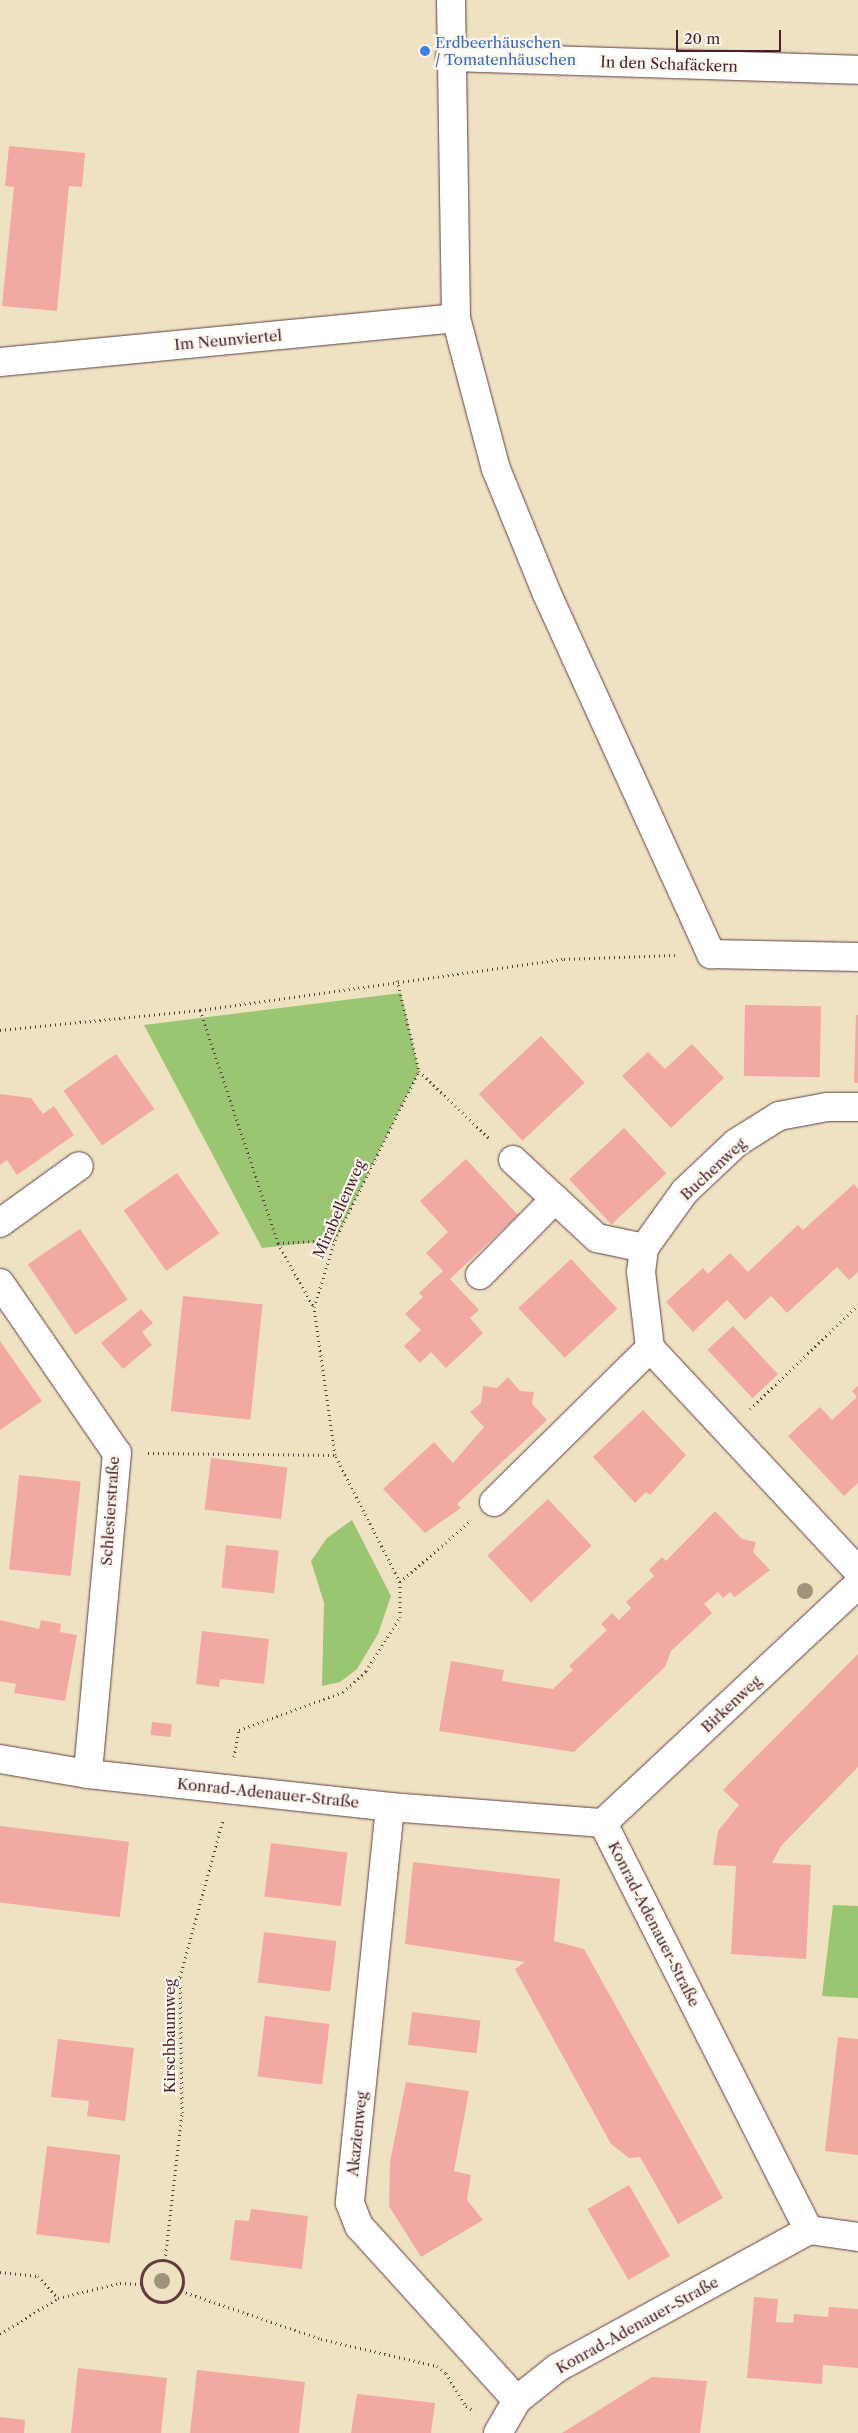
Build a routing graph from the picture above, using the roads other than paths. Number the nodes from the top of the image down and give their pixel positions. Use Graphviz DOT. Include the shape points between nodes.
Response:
graph roads {
  1 [pos="451,0"];
  2 [pos="450,57"];
  3 [pos="858,70"];
  4 [pos="456,318"];
  5 [pos="0,362"];
  6 [pos="858,957"];
  7 [pos="858,1107"];
  8 [pos="513,1160"];
  9 [pos="79,1166"];
  10 [pos="555,1199"];
  11 [pos="0,1223"];
  12 [pos="644,1248"];
  13 [pos="480,1275"];
  14 [pos="0,1283"];
  15 [pos="650,1348"];
  16 [pos="494,1502"];
  17 [pos="858,1571"];
  18 [pos="858,1584"];
  19 [pos="0,1759"];
  20 [pos="88,1774"];
  21 [pos="390,1807"];
  22 [pos="604,1823"];
  23 [pos="809,2230"];
  24 [pos="858,2237"];
  25 [pos="517,2400"];
  26 [pos="500,2429"];
  1 -- 2 [label="street"];
  2 -- 3 [label="street, In den Schafäckern"];
  2 -- 4 [label="street"];
  4 -- 5 [label="street, Im Neunviertel"];
  4 -- 6 [label="street" via="496,469 546,594 711,954"];
  7 -- 12 [label="street, Buchenweg" via="828,1107 779,1116 736,1143 685,1191"];
  8 -- 10 [label="street"];
  9 -- 11 [label="street"];
  10 -- 12 [label="street" via="597,1238"];
  10 -- 13 [label="street"];
  12 -- 15 [label="street, Buchenweg" via="641,1272"];
  14 -- 20 [label="street, Schlesierstraße" via="117,1453"];
  15 -- 16 [label="street"];
  15 -- 17 [label="street"];
  18 -- 22 [label="street, Birkenweg"];
  19 -- 20 [label="street, Konrad-Adenauer-Straße"];
  20 -- 21 [label="street, Konrad-Adenauer-Straße"];
  21 -- 22 [label="street, Konrad-Adenauer-Straße"];
  21 -- 25 [label="street, Akazienweg" via="350,2203 359,2226"];
  22 -- 23 [label="street, Konrad-Adenauer-Straße"];
  23 -- 24 [label="street"];
  23 -- 25 [label="street, Konrad-Adenauer-Straße" via="557,2368"];
  25 -- 26 [label="street, Konrad-Adenauer-Straße"];
}
